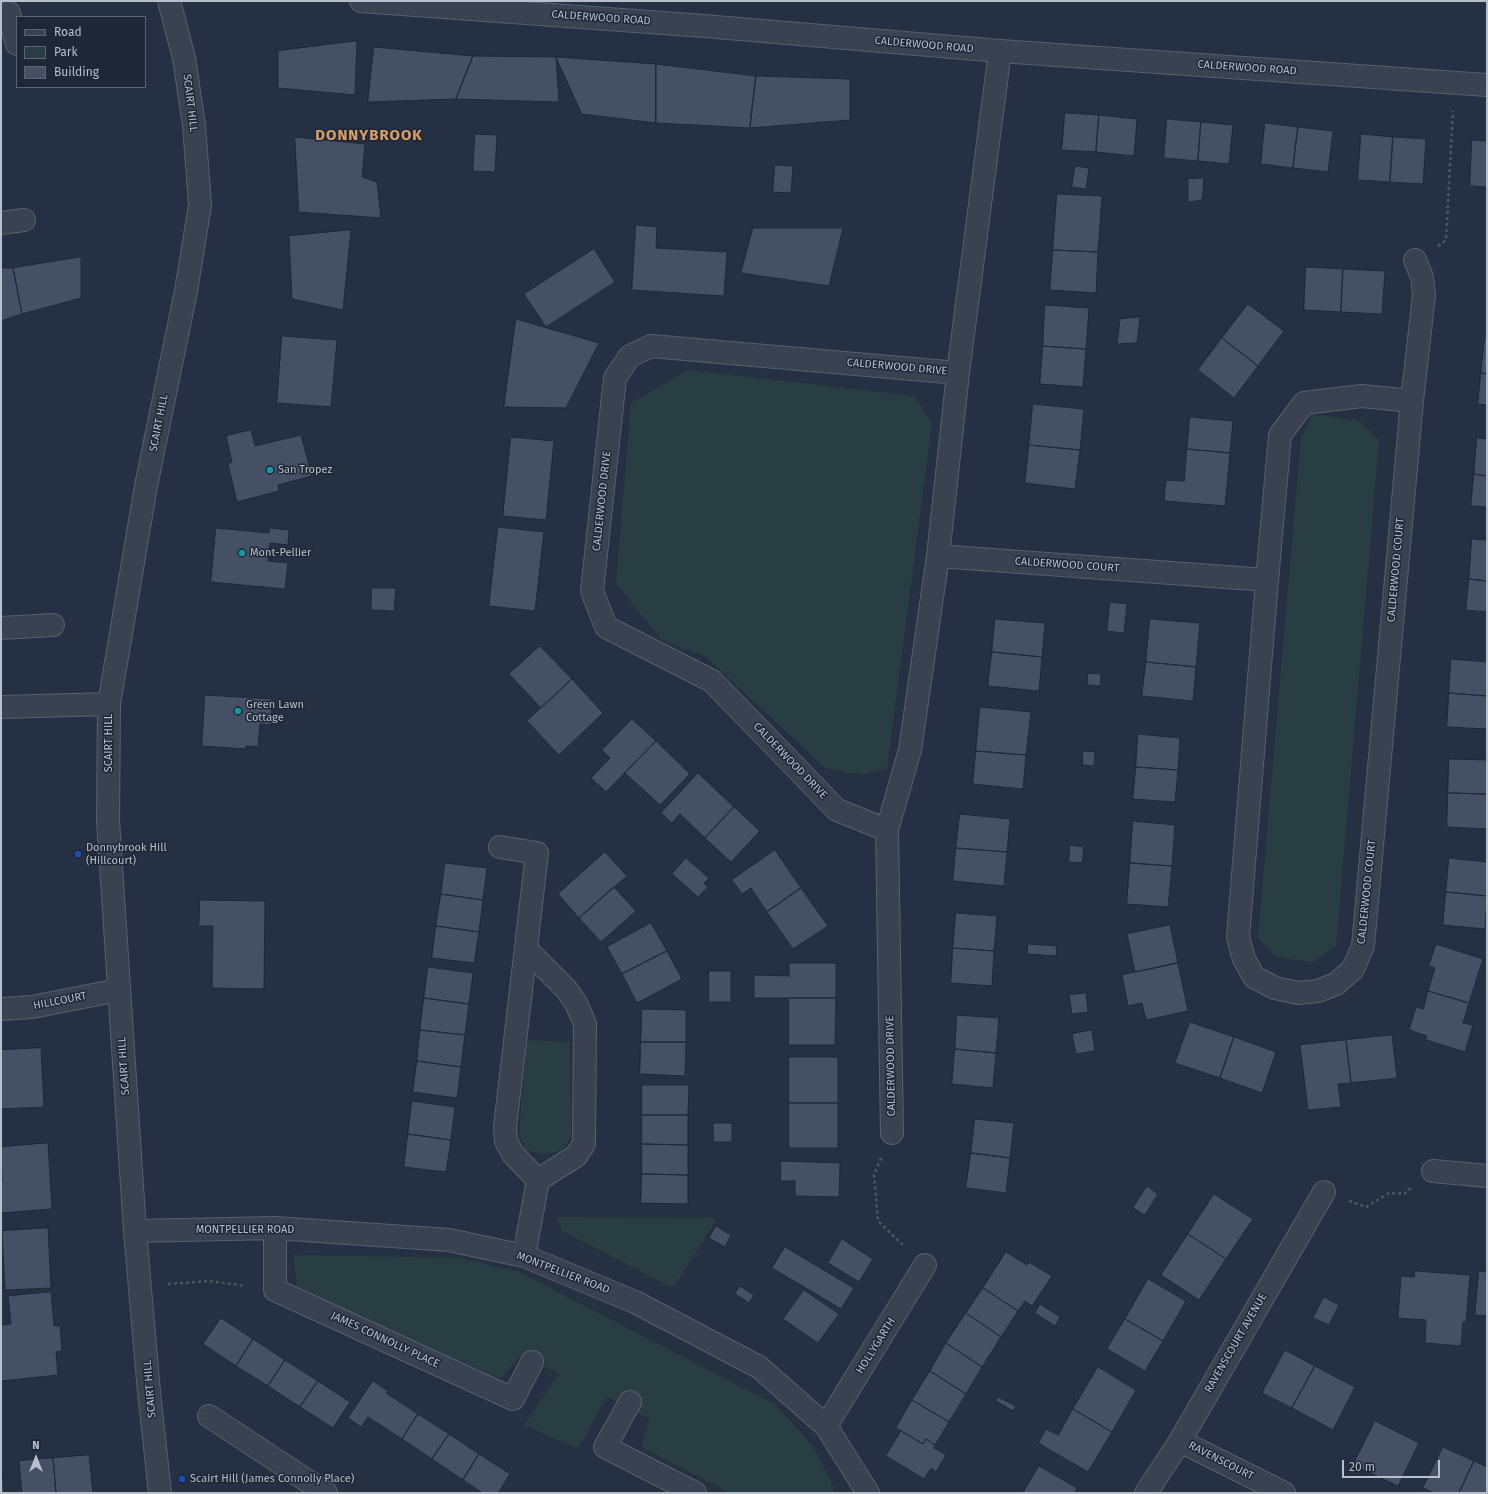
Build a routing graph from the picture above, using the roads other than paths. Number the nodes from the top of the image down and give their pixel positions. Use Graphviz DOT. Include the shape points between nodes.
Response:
graph roads {
  1 [pos="169,1"];
  2 [pos="361,1"];
  3 [pos="522,7"];
  4 [pos="1,14"];
  5 [pos="16,40"];
  6 [pos="1000,51"];
  7 [pos="1487,85"];
  8 [pos="24,220"];
  9 [pos="1,223"];
  10 [pos="1415,260"];
  11 [pos="958,373"];
  12 [pos="1412,401"];
  13 [pos="938,556"];
  14 [pos="1267,580"];
  15 [pos="53,624"];
  16 [pos="1,628"];
  17 [pos="109,704"];
  18 [pos="1,707"];
  19 [pos="887,830"];
  20 [pos="500,846"];
  21 [pos="526,949"];
  22 [pos="119,990"];
  23 [pos="1,1009"];
  24 [pos="892,1133"];
  25 [pos="1433,1171"];
  26 [pos="1487,1176"];
  27 [pos="538,1180"];
  28 [pos="1324,1192"];
  29 [pos="275,1228"];
  30 [pos="135,1231"];
  31 [pos="524,1256"];
  32 [pos="925,1265"];
  33 [pos="532,1362"];
  34 [pos="630,1402"];
  35 [pos="208,1416"];
  36 [pos="826,1426"];
  37 [pos="1180,1441"];
  38 [pos="160,1493"];
  39 [pos="326,1493"];
  40 [pos="695,1493"];
  41 [pos="868,1493"];
  42 [pos="1146,1493"];
  43 [pos="1284,1493"];
  1 -- 17 [label="street, SCAIRT HILL" via="184,58 194,125 200,205 186,290 146,486"];
  2 -- 3 [label="street, CALDERWOOD ROAD"];
  3 -- 6 [label="street, CALDERWOOD ROAD"];
  4 -- 5 [label="street" via="9,12"];
  6 -- 7 [label="street, CALDERWOOD ROAD"];
  6 -- 11 [label="street, CALDERWOOD DRIVE"];
  8 -- 9 [label="street"];
  10 -- 12 [label="street, CALDERWOOD COURT" via="1422,278 1424,295"];
  11 -- 13 [label="street, CALDERWOOD DRIVE"];
  11 -- 19 [label="street, CALDERWOOD DRIVE" via="651,346 630,356 615,378 592,591 606,627 712,681 837,810"];
  12 -- 14 [label="street, CALDERWOOD COURT" via="1362,396 1304,403 1280,435"];
  12 -- 14 [label="street, CALDERWOOD COURT" via="1363,946 1353,969 1336,984 1318,991 1298,993 1274,988 1254,976 1244,959 1238,937"];
  13 -- 14 [label="street, CALDERWOOD COURT"];
  13 -- 19 [label="street, CALDERWOOD DRIVE" via="910,750"];
  15 -- 16 [label="street"];
  17 -- 18 [label="street"];
  17 -- 22 [label="street, SCAIRT HILL" via="108,820"];
  19 -- 24 [label="street, CALDERWOOD DRIVE"];
  20 -- 21 [label="street" via="537,853"];
  21 -- 27 [label="street" via="505,1127 506,1141 513,1154"];
  21 -- 27 [label="street" via="566,989 576,1003 585,1024 584,1144 576,1156"];
  22 -- 23 [label="street, HILLCOURT" via="32,1007"];
  22 -- 30 [label="street, SCAIRT HILL"];
  25 -- 26 [label="street"];
  27 -- 31 [label="street"];
  28 -- 37 [label="street, RAVENSCOURT AVENUE"];
  29 -- 30 [label="street, MONTPELLIER ROAD"];
  29 -- 31 [label="street, MONTPELLIER ROAD" via="449,1240"];
  29 -- 33 [label="street, JAMES CONNOLLY PLACE" via="275,1290 513,1399"];
  30 -- 38 [label="street, SCAIRT HILL"];
  31 -- 36 [label="street, MONTPELLIER ROAD" via="635,1302 759,1367"];
  32 -- 36 [label="street, HOLLYGARTH"];
  34 -- 40 [label="street" via="605,1447"];
  35 -- 39 [label="street"];
  36 -- 41 [label="street, MONTPELLIER ROAD"];
  37 -- 42 [label="street, RAVENSCOURT AVENUE"];
  37 -- 43 [label="street, RAVENSCOURT"];
}
